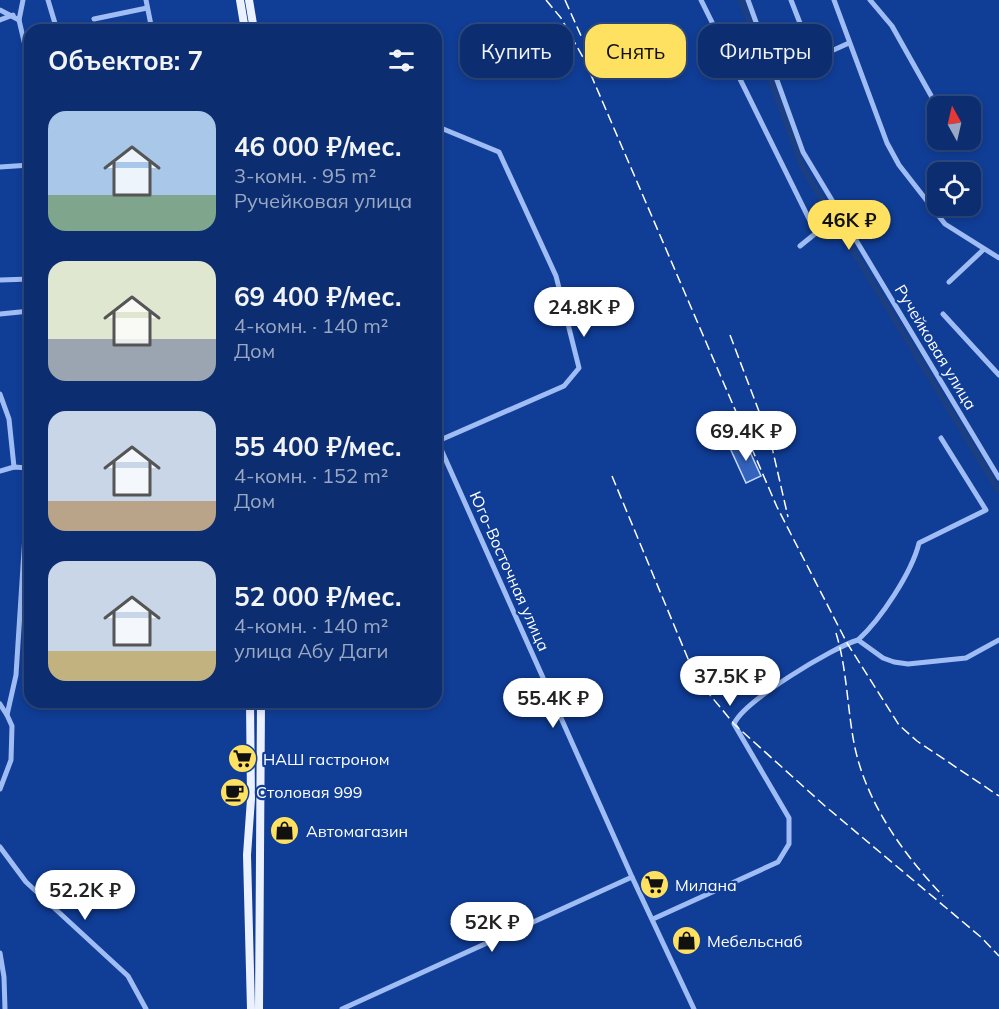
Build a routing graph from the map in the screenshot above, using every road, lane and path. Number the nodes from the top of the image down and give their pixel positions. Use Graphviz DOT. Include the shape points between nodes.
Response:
graph roads {
  1 [pos="23,0"];
  2 [pos="48,0"];
  3 [pos="146,0"];
  4 [pos="240,0"];
  5 [pos="249,0"];
  6 [pos="701,0"];
  7 [pos="748,0"];
  8 [pos="791,0"];
  9 [pos="834,0"];
  10 [pos="870,0"];
  11 [pos="147,8"];
  12 [pos="0,10"];
  13 [pos="13,15"];
  14 [pos="94,19"];
  15 [pos="0,20"];
  16 [pos="19,20"];
  17 [pos="55,24"];
  18 [pos="151,24"];
  19 [pos="244,24"];
  20 [pos="253,24"];
  21 [pos="757,24"];
  22 [pos="800,24"];
  23 [pos="24,41"];
  24 [pos="849,43"];
  25 [pos="832,51"];
  26 [pos="777,78"];
  27 [pos="931,96"];
  28 [pos="442,128"];
  29 [pos="24,165"];
  30 [pos="0,167"];
  31 [pos="800,246"];
  32 [pos="983,250"];
  33 [pos="999,258"];
  34 [pos="24,279"];
  35 [pos="0,280"];
  36 [pos="949,282"];
  37 [pos="24,312"];
  38 [pos="0,314"];
  39 [pos="943,314"];
  40 [pos="999,375"];
  41 [pos="0,394"];
  42 [pos="442,438"];
  43 [pos="941,438"];
  44 [pos="442,451"];
  45 [pos="14,466"];
  46 [pos="24,467"];
  47 [pos="0,471"];
  48 [pos="999,478"];
  49 [pos="24,551"];
  50 [pos="858,640"];
  51 [pos="999,640"];
  52 [pos="0,704"];
  53 [pos="250,708"];
  54 [pos="261,708"];
  55 [pos="7,715"];
  56 [pos="0,789"];
  57 [pos="0,847"];
  58 [pos="632,877"];
  59 [pos="653,919"];
  60 [pos="0,953"];
  61 [pos="5,1009"];
  62 [pos="146,1009"];
  63 [pos="251,1009"];
  64 [pos="259,1009"];
  65 [pos="342,1009"];
  66 [pos="694,1009"];
  1 -- 16 [label="street"];
  2 -- 17 [label="street"];
  3 -- 11 [label="street"];
  4 -- 19 [label="main road"];
  5 -- 20 [label="main road"];
  6 -- 31 [label="street" via="816,233"];
  7 -- 21 [label="street, Ручейковая улица"];
  8 -- 22 [label="street"];
  9 -- 24 [label="street"];
  10 -- 27 [label="street" via="892,26"];
  11 -- 14 [label="street"];
  11 -- 18 [label="street"];
  12 -- 13 [label="street"];
  13 -- 15 [label="street"];
  13 -- 16 [label="street"];
  16 -- 23 [label="street"];
  24 -- 25 [label="street"];
  24 -- 32 [label="street" via="899,165 945,224"];
  26 -- 48 [label="street, Ручейковая улица" via="803,152"];
  28 -- 42 [label="street" via="499,152 556,276 579,368 564,386"];
  29 -- 30 [label="street"];
  32 -- 33 [label="street"];
  32 -- 36 [label="street"];
  34 -- 35 [label="street"];
  37 -- 38 [label="street"];
  39 -- 40 [label="street"];
  41 -- 45 [label="street" via="9,419"];
  43 -- 50 [label="street" via="986,510 919,543 916,556 890,602"];
  44 -- 58 [label="street, Юго-Восточная улица"];
  45 -- 46 [label="street"];
  45 -- 47 [label="street"];
  49 -- 55 [label="street" via="16,675"];
  50 -- 51 [label="street" via="883,657 908,663 966,658"];
  50 -- 59 [label="street" via="828,652 737,717 734,724 789,818 789,844 778,862"];
  52 -- 55 [label="street"];
  53 -- 63 [label="main road" via="247,855"];
  54 -- 64 [label="main road"];
  55 -- 56 [label="street" via="12,726 11,760"];
  57 -- 62 [label="street" via="26,882 128,976"];
  58 -- 59 [label="street, Юго-Восточная улица"];
  58 -- 65 [label="street"];
  59 -- 66 [label="street, Юго-Восточная улица"];
  60 -- 61 [label="street"];
}
